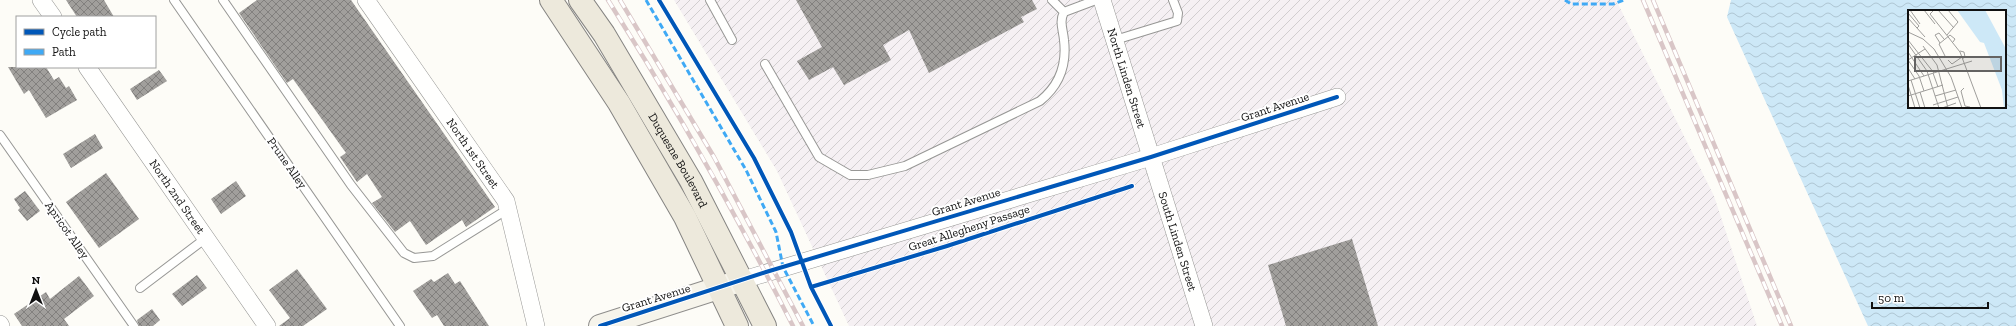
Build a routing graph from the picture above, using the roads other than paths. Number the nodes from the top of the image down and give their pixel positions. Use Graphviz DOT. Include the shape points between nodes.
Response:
graph roads {
  1 [pos="41,0"];
  2 [pos="174,0"];
  3 [pos="223,0"];
  4 [pos="366,0"];
  5 [pos="551,0"];
  6 [pos="580,0"];
  7 [pos="710,0"];
  8 [pos="1052,0"];
  9 [pos="1096,0"];
  10 [pos="1102,0"];
  11 [pos="1173,0"];
  12 [pos="1064,12"];
  13 [pos="52,16"];
  14 [pos="732,40"];
  15 [pos="1114,40"];
  16 [pos="765,64"];
  17 [pos="88,68"];
  18 [pos="1337,97"];
  19 [pos="0,135"];
  20 [pos="1150,157"];
  21 [pos="508,209"];
  22 [pos="206,238"];
  23 [pos="743,280"];
  24 [pos="140,288"];
  25 [pos="721,288"];
  26 [pos="134,326"];
  27 [pos="267,326"];
  28 [pos="400,326"];
  29 [pos="536,326"];
  30 [pos="600,326"];
  31 [pos="737,326"];
  32 [pos="765,326"];
  33 [pos="1204,326"];
  1 -- 13 [label="street"];
  2 -- 28 [label="lane, Prune Alley"];
  3 -- 21 [label="lane" via="351,185 408,257 421,259 433,256"];
  4 -- 21 [label="street, North 1st Street" via="506,201"];
  5 -- 25 [label="main road, Duquesne Boulevard" via="619,103 685,217"];
  6 -- 23 [label="main road, Duquesne Boulevard" via="604,34 691,181"];
  7 -- 14 [label="lane"];
  8 -- 12 [label="lane"];
  9 -- 12 [label="lane"];
  10 -- 15 [label="street, North Linden Street"];
  11 -- 15 [label="lane" via="1178,13 1177,21"];
  12 -- 16 [label="lane" via="1061,27 1066,58 1049,94 1040,101 936,152 904,166 868,176 850,176 819,157"];
  15 -- 20 [label="street, North Linden Street"];
  17 -- 22 [label="street, North 2nd Street"];
  18 -- 20 [label="street, Grant Avenue"];
  19 -- 26 [label="lane, Apricot Alley"];
  20 -- 23 [label="street, Grant Avenue"];
  20 -- 33 [label="street, South Linden Street"];
  21 -- 29 [label="street, North 1st Street"];
  22 -- 24 [label="lane"];
  22 -- 27 [label="street, North 2nd Street"];
  23 -- 25 [label="street, Grant Avenue"];
  23 -- 32 [label="main road, Duquesne Boulevard"];
  25 -- 30 [label="street, Grant Avenue"];
  25 -- 31 [label="main road, Duquesne Boulevard"];
}
